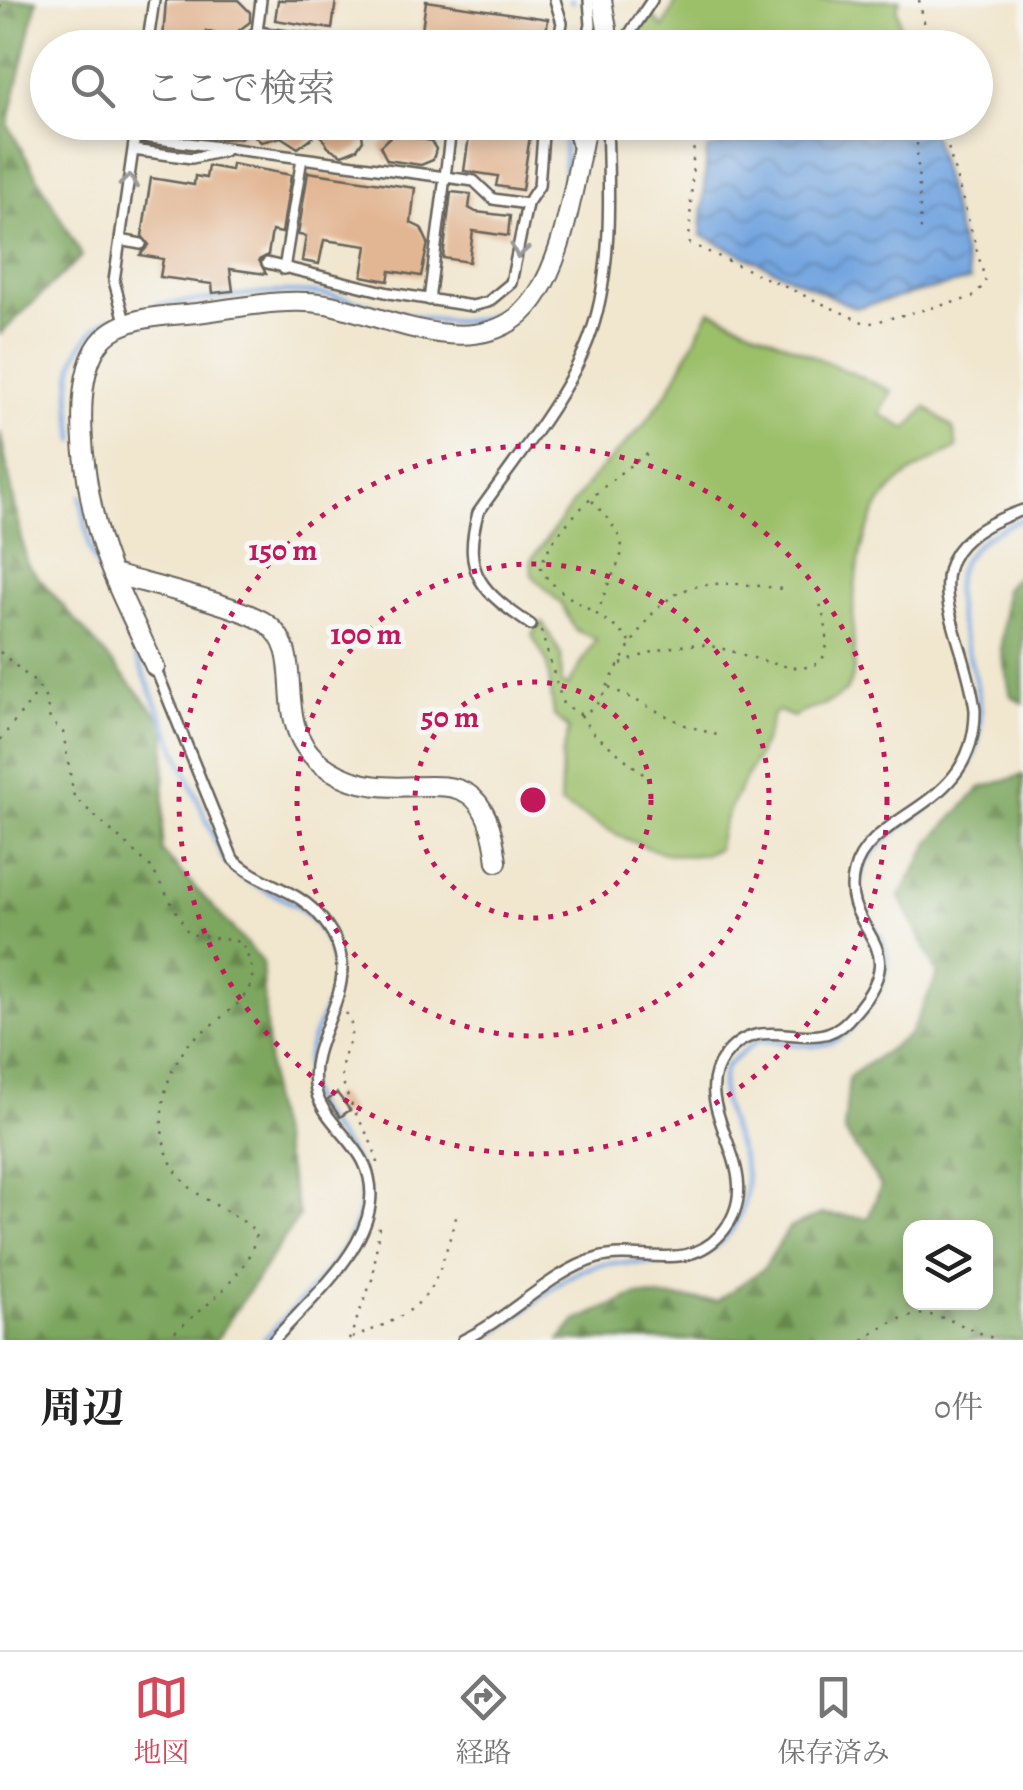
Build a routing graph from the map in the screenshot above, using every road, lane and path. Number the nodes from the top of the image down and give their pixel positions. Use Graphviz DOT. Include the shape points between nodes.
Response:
graph roads {
  1 [pos="1,0"];
  2 [pos="154,0"];
  3 [pos="261,0"];
  4 [pos="555,0"];
  5 [pos="589,0"];
  6 [pos="602,0"];
  7 [pos="652,0"];
  8 [pos="920,0"];
  9 [pos="0,8"];
  10 [pos="150,30"];
  11 [pos="257,30"];
  12 [pos="560,30"];
  13 [pos="588,30"];
  14 [pos="607,30"];
  15 [pos="632,30"];
  16 [pos="926,30"];
  17 [pos="134,140"];
  18 [pos="165,140"];
  19 [pos="450,140"];
  20 [pos="543,140"];
  21 [pos="575,140"];
  22 [pos="583,140"];
  23 [pos="607,140"];
  24 [pos="694,140"];
  25 [pos="917,140"];
  26 [pos="945,140"];
  27 [pos="232,149"];
  28 [pos="133,150"];
  29 [pos="579,156"];
  30 [pos="302,158"];
  31 [pos="445,177"];
  32 [pos="527,204"];
  33 [pos="921,232"];
  34 [pos="120,240"];
  35 [pos="141,244"];
  36 [pos="267,263"];
  37 [pos="284,269"];
  38 [pos="429,300"];
  39 [pos="126,325"];
  40 [pos="649,453"];
  41 [pos="592,501"];
  42 [pos="1023,510"];
  43 [pos="113,574"];
  44 [pos="782,589"];
  45 [pos="818,598"];
  46 [pos="598,611"];
  47 [pos="532,624"];
  48 [pos="631,643"];
  49 [pos="0,652"];
  50 [pos="619,664"];
  51 [pos="155,668"];
  52 [pos="607,686"];
  53 [pos="40,690"];
  54 [pos="580,714"];
  55 [pos="720,736"];
  56 [pos="0,740"];
  57 [pos="649,779"];
  58 [pos="497,862"];
  59 [pos="458,1211"];
  60 [pos="350,1338"];
  61 [pos="164,1340"];
  62 [pos="274,1340"];
  63 [pos="464,1340"];
  64 [pos="862,1340"];
  65 [pos="997,1340"];
  1 -- 9 [label="path"];
  2 -- 10 [label="lane"];
  3 -- 11 [label="lane"];
  4 -- 12 [label="lane"];
  5 -- 13 [label="lane"];
  6 -- 14 [label="street"];
  7 -- 15 [label="lane"];
  8 -- 16 [label="path"];
  17 -- 28 [label="lane"];
  18 -- 27 [label="lane"];
  19 -- 31 [label="lane"];
  20 -- 32 [label="lane" via="539,186"];
  21 -- 29 [label="lane"];
  22 -- 29 [label="street"];
  23 -- 47 [label="lane" via="604,261 591,334 478,514 471,540 472,562 490,597"];
  24 -- 26 [label="path" via="689,243 867,324 971,298 986,283"];
  25 -- 33 [label="path"];
  27 -- 28 [label="lane" via="192,158"];
  27 -- 30 [label="lane"];
  34 -- 28 [label="lane, one-way"];
  29 -- 39 [label="street" via="547,281 528,308 498,328 443,332 300,302"];
  30 -- 31 [label="lane"];
  30 -- 37 [label="lane"];
  31 -- 32 [label="lane" via="474,181 492,199"];
  31 -- 38 [label="lane"];
  32 -- 38 [label="lane, one-way" via="503,294 472,306"];
  34 -- 35 [label="lane"];
  34 -- 39 [label="lane" via="114,293"];
  36 -- 37 [label="lane"];
  37 -- 38 [label="lane"];
  39 -- 43 [label="street" via="92,353 81,387 93,507"];
  40 -- 41 [label="path"];
  41 -- 46 [label="path" via="622,537 623,554"];
  41 -- 46 [label="path" via="543,556 541,568 556,587"];
  42 -- 63 [label="lane" via="974,532 947,580 945,600 975,710 964,761 949,784 867,848 856,866 852,888 881,958 872,988 830,1034 757,1033 720,1062 715,1105 740,1181 726,1227 710,1244 683,1256 603,1257 576,1266 499,1323"];
  43 -- 51 [label="street"];
  43 -- 58 [label="street" via="266,623 285,648 296,734 316,761 368,785 467,792 490,818"];
  44 -- 48 [label="path" via="721,582 682,591 648,614"];
  45 -- 50 [label="path" via="827,638 809,668 792,670 702,645 654,650"];
  46 -- 48 [label="path"];
  47 -- 54 [label="path" via="549,646 563,704"];
  48 -- 50 [label="path"];
  49 -- 53 [label="path"];
  50 -- 52 [label="path"];
  51 -- 62 [label="lane" via="233,859 308,904 338,950 340,991 314,1078 323,1108 365,1165 369,1208 354,1248"];
  52 -- 54 [label="path" via="590,711"];
  52 -- 55 [label="path"];
  53 -- 56 [label="path"];
  53 -- 61 [label="path" via="50,720 63,732 74,798 151,867 189,934 241,942 250,958 246,992 190,1043 160,1113 161,1135 178,1174 248,1224 256,1232 255,1246 220,1292"];
  54 -- 57 [label="path"];
  59 -- 60 [label="path" via="426,1301 382,1328"];
  64 -- 65 [label="path" via="913,1312"];
}
